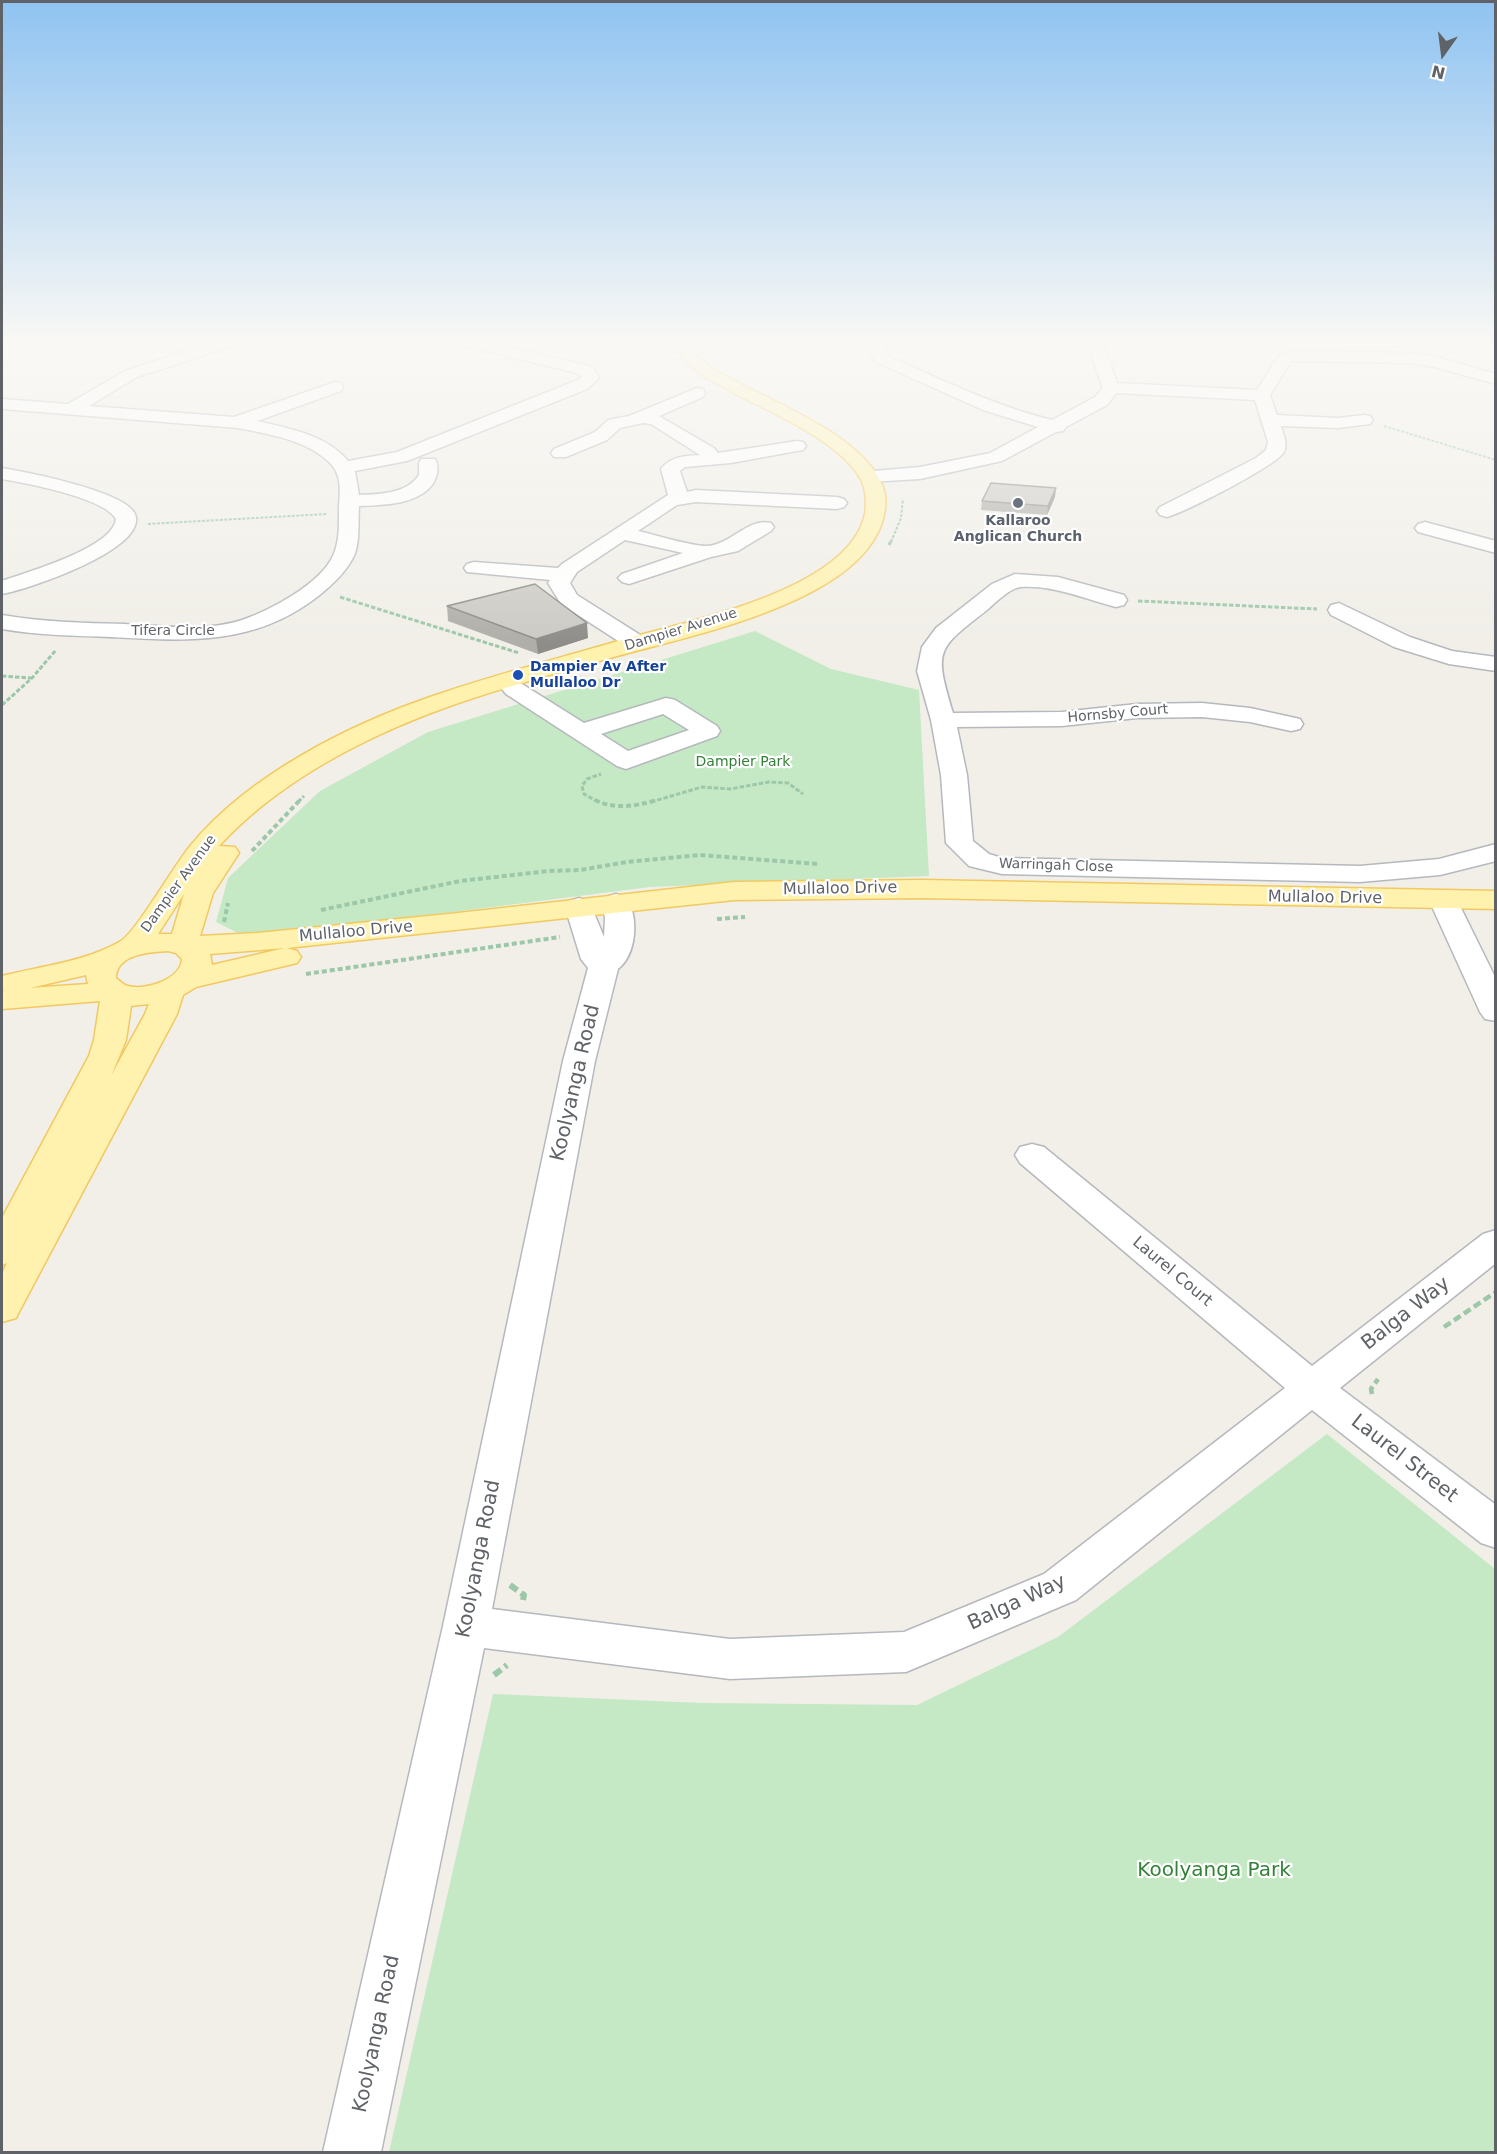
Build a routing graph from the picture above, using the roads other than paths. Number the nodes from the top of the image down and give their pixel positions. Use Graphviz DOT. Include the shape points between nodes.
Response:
graph roads {
  1 [pos="312,443"];
  2 [pos="437,443"];
  3 [pos="585,443"];
  4 [pos="693,443"];
  5 [pos="833,443"];
  6 [pos="847,443"];
  7 [pos="1026,443"];
  8 [pos="1276,443"];
  9 [pos="797,446"];
  10 [pos="560,453"];
  11 [pos="714,460"];
  12 [pos="428,463"];
  13 [pos="344,466"];
  14 [pos="2,474"];
  15 [pos="877,476"];
  16 [pos="681,497"];
  17 [pos="837,503"];
  18 [pos="349,507"];
  19 [pos="1167,510"];
  20 [pos="764,527"];
  21 [pos="1425,528"];
  22 [pos="622,533"];
  23 [pos="1496,548"];
  24 [pos="706,552"];
  25 [pos="471,566"];
  26 [pos="564,575"];
  27 [pos="629,578"];
  28 [pos="2,588"];
  29 [pos="1116,600"];
  30 [pos="1339,610"];
  31 [pos="2,622"];
  32 [pos="637,643"];
  33 [pos="1496,664"];
  34 [pos="514,688"];
  35 [pos="943,720"];
  36 [pos="1291,724"];
  37 [pos="581,732"];
  38 [pos="1496,852"];
  39 [pos="1496,900"];
  40 [pos="1446,906"];
  41 [pos="618,909"];
  42 [pos="1496,913"];
  43 [pos="589,931"];
  44 [pos="184,945"];
  45 [pos="121,953"];
  46 [pos="2,984"];
  47 [pos="179,984"];
  48 [pos="115,992"];
  49 [pos="2,1000"];
  50 [pos="1496,1012"];
  51 [pos="1032,1155"];
  52 [pos="1496,1243"];
  53 [pos="2,1252"];
  54 [pos="2,1308"];
  55 [pos="1312,1388"];
  56 [pos="1496,1530"];
  57 [pos="466,1626"];
  58 [pos="352,2152"];
  1 -- 13 [label="street"];
  2 -- 13 [label="street" via="401,457"];
  3 -- 10 [label="street"];
  4 -- 11 [label="street"];
  5 -- 15 [label="main road, Dampier Avenue"];
  6 -- 15 [label="main road, Dampier Avenue" via="857,448"];
  7 -- 15 [label="street" via="996,458 939,470"];
  8 -- 19 [label="street" via="1275,452 1263,462"];
  9 -- 11 [label="street"];
  11 -- 16 [label="street" via="680,462 670,469"];
  12 -- 18 [label="street" via="429,479 404,494"];
  13 -- 18 [label="street, Tifera Circle"];
  14 -- 28 [label="street" via="29,478 109,503 125,514 125,525 118,537 99,549"];
  15 -- 32 [label="main road, Dampier Avenue" via="871,528 852,555 821,577 768,603"];
  15 -- 34 [label="main road, Dampier Avenue" via="889,483 889,525 862,561 828,585 729,626"];
  16 -- 17 [label="street"];
  16 -- 22 [label="street"];
  18 -- 31 [label="street, Tifera Circle" via="344,556 332,572 314,589 261,620 232,630 193,633 75,629"];
  20 -- 24 [label="street" via="731,547"];
  21 -- 23 [label="street"];
  22 -- 24 [label="street"];
  22 -- 26 [label="street"];
  24 -- 27 [label="street"];
  25 -- 26 [label="street"];
  26 -- 32 [label="street" via="559,583 569,599"];
  29 -- 35 [label="street, Warringah Close" via="1036,580 1016,580 1000,589 944,633 933,647 929,671"];
  30 -- 33 [label="street" via="1402,642 1449,657"];
  32 -- 45 [label="main road, Dampier Avenue" via="428,706 326,754 264,792 218,830 181,877 148,929"];
  34 -- 37 [label="street"];
  34 -- 44 [label="main road, Dampier Avenue" via="392,731 280,797 244,831 206,880"];
  35 -- 36 [label="street, Hornsby Court" via="1062,719 1137,711 1202,710"];
  35 -- 38 [label="street, Warringah Close" via="954,775 960,843 979,860 1002,866 1360,874 1440,867"];
  37 -- 37 [label="street" via="626,761 708,732 666,705"];
  39 -- 40 [label="main road, Mullaloo Drive"];
  40 -- 41 [label="main road, Mullaloo Drive" via="837,900"];
  40 -- 42 [label="main road, Mullaloo Drive"];
  40 -- 50 [label="street"];
  41 -- 43 [label="main road, Mullaloo Drive"];
  41 -- 43 [label="street, Koolyanga Road" via="621,929 612,960"];
  43 -- 44 [label="main road, Mullaloo Drive" via="366,932"];
  43 -- 47 [label="main road, Mullaloo Drive" via="284,958"];
  43 -- 57 [label="street, Koolyanga Road" via="579,1061"];
  44 -- 45 [label="main road, Mullaloo Drive" via="161,942"];
  44 -- 47 [label="main road" via="194,951 198,968"];
  45 -- 46 [label="main road" via="54,974"];
  45 -- 48 [label="main road" via="101,970 102,984"];
  47 -- 48 [label="main road, Mullaloo Drive" via="141,996"];
  47 -- 54 [label="main road"];
  48 -- 49 [label="main road"];
  48 -- 53 [label="main road" via="105,1056"];
  51 -- 55 [label="street, Laurel Court"];
  52 -- 55 [label="street, Balga Way"];
  55 -- 56 [label="street, Laurel Street"];
  55 -- 57 [label="street, Balga Way" via="1060,1587 906,1652 730,1659"];
  57 -- 58 [label="street, Koolyanga Road"];
}
